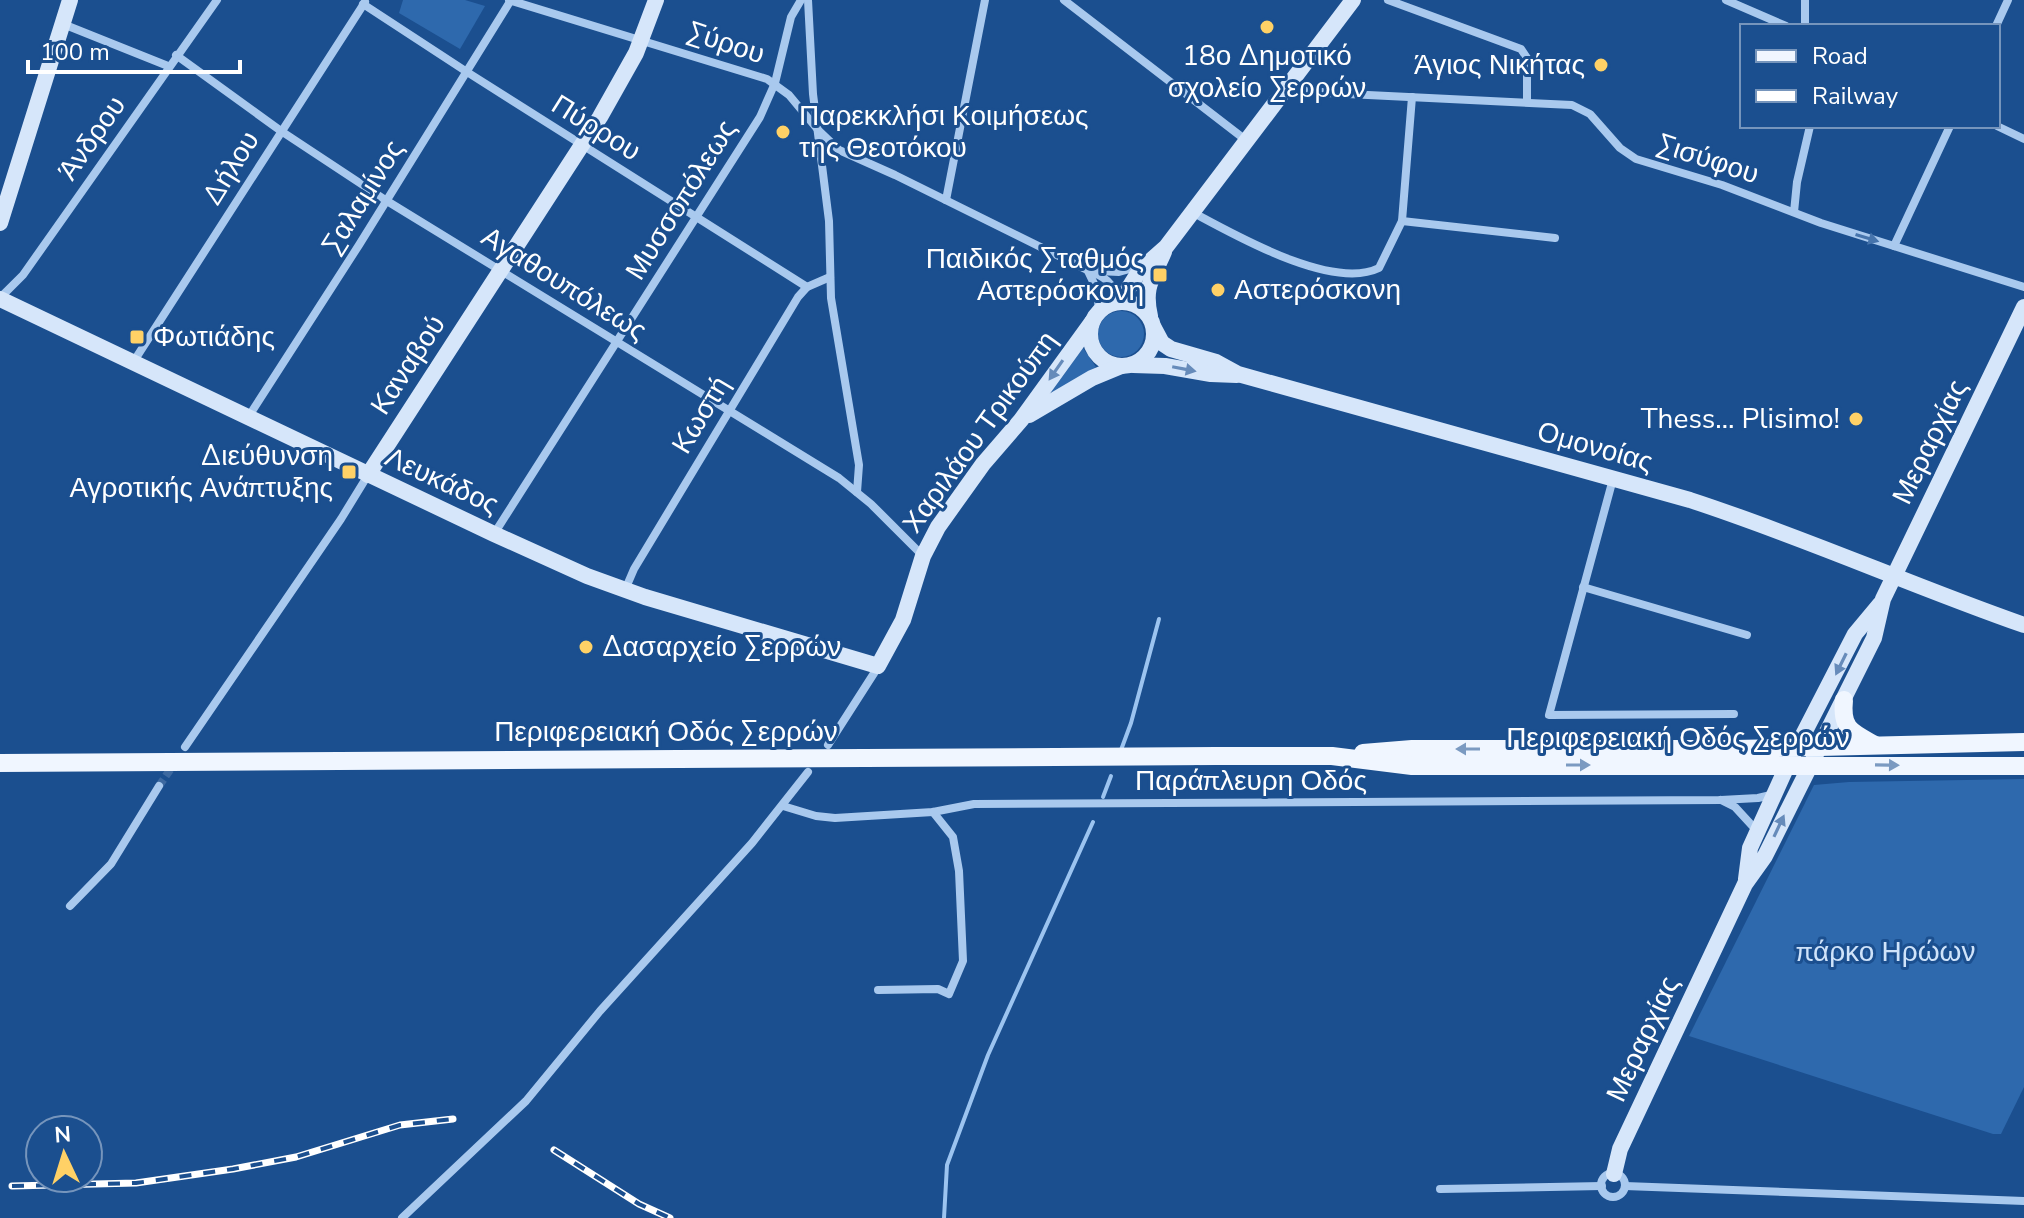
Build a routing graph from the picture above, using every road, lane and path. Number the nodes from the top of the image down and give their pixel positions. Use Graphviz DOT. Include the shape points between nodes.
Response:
graph roads {
  1 [pos="70,0"];
  2 [pos="217,0"];
  3 [pos="510,0"];
  4 [pos="656,0"];
  5 [pos="801,0"];
  6 [pos="808,0"];
  7 [pos="985,0"];
  8 [pos="1064,0"];
  9 [pos="1353,0"];
  10 [pos="1388,0"];
  11 [pos="1726,0"];
  12 [pos="1805,0"];
  13 [pos="2008,0"];
  14 [pos="364,2"];
  15 [pos="63,24"];
  16 [pos="1781,24"];
  17 [pos="1805,24"];
  18 [pos="1997,24"];
  19 [pos="642,40"];
  20 [pos="176,55"];
  21 [pos="168,66"];
  22 [pos="467,72"];
  23 [pos="1293,80"];
  24 [pos="775,83"];
  25 [pos="1412,97"];
  26 [pos="1527,102"];
  27 [pos="2000,127"];
  28 [pos="1810,128"];
  29 [pos="1949,128"];
  30 [pos="281,131"];
  31 [pos="819,131"];
  32 [pos="2024,139"];
  33 [pos="1247,142"];
  34 [pos="583,146"];
  35 [pos="946,200"];
  36 [pos="387,201"];
  37 [pos="1192,212"];
  38 [pos="1794,212"];
  39 [pos="695,217"];
  40 [pos="1402,221"];
  41 [pos="0,223"];
  42 [pos="1555,238"];
  43 [pos="1894,246"];
  44 [pos="1166,247"];
  45 [pos="1148,262"];
  46 [pos="500,270"];
  47 [pos="1087,270"];
  48 [pos="830,277"];
  49 [pos="807,287"];
  50 [pos="2024,287"];
  51 [pos="0,298"];
  52 [pos="1118,302"];
  53 [pos="2024,307"];
  54 [pos="1096,316"];
  55 [pos="1152,324"];
  56 [pos="617,342"];
  57 [pos="134,361"];
  58 [pos="1125,366"];
  59 [pos="1238,374"];
  60 [pos="730,411"];
  61 [pos="249,416"];
  62 [pos="1021,420"];
  63 [pos="368,475"];
  64 [pos="1613,478"];
  65 [pos="857,492"];
  66 [pos="494,534"];
  67 [pos="923,556"];
  68 [pos="1894,577"];
  69 [pos="1583,587"];
  70 [pos="624,591"];
  71 [pos="1883,599"];
  72 [pos="2024,625"];
  73 [pos="1747,635"];
  74 [pos="878,666"];
  75 [pos="1844,700"];
  76 [pos="1734,714"];
  77 [pos="2024,742"];
  78 [pos="828,745"];
  79 [pos="1877,746"];
  80 [pos="185,747"];
  81 [pos="1819,747"];
  82 [pos="1793,756"];
  83 [pos="0,763"];
  84 [pos="1809,765"];
  85 [pos="2024,766"];
  86 [pos="808,772"];
  87 [pos="159,786"];
  88 [pos="1775,794"];
  89 [pos="1721,800"];
  90 [pos="783,806"];
  91 [pos="933,812"];
  92 [pos="1758,832"];
  93 [pos="1745,884"];
  94 [pos="70,906"];
  95 [pos="878,990"];
  96 [pos="1619,1180"];
  97 [pos="1602,1186"];
  98 [pos="1440,1189"];
  99 [pos="2024,1201"];
  100 [pos="402,1218"];
  1 -- 15 [label="street"];
  2 -- 20 [label="street, Άνδρου"];
  3 -- 19 [label="street, Σύρου"];
  3 -- 22 [label="street, Σαλαμίνος"];
  4 -- 19 [label="street, Καναβού"];
  5 -- 24 [label="street, Μυσσοπόλεως" via="791,17"];
  6 -- 31 [label="street"];
  7 -- 35 [label="street"];
  8 -- 33 [label="street"];
  9 -- 23 [label="street"];
  10 -- 26 [label="street" via="1521,49 1527,58"];
  11 -- 16 [label="street"];
  12 -- 17 [label="street"];
  13 -- 18 [label="street"];
  14 -- 22 [label="street, Πύρρου"];
  14 -- 30 [label="street, Δήλου"];
  15 -- 21 [label="street"];
  15 -- 41 [label="street"];
  19 -- 24 [label="street, Σύρου"];
  19 -- 34 [label="street, Καναβού"];
  20 -- 21 [label="street, Άνδρου"];
  20 -- 30 [label="street, Αγαθουπόλεως"];
  21 -- 51 [label="street, Άνδρου" via="23,275"];
  22 -- 34 [label="street, Πύρρου"];
  22 -- 36 [label="street, Σαλαμίνος"];
  23 -- 25 [label="street, Σισύφου" via="1317,92"];
  23 -- 33 [label="street"];
  24 -- 31 [label="street, Σύρου"];
  24 -- 39 [label="street, Μυσσοπόλεως" via="760,117"];
  25 -- 26 [label="street, Σισύφου"];
  25 -- 40 [label="street"];
  26 -- 38 [label="street, Σισύφου" via="1580,107 1636,159"];
  27 -- 32 [label="street"];
  28 -- 38 [label="street"];
  29 -- 43 [label="street"];
  30 -- 36 [label="street, Αγαθουπόλεως"];
  30 -- 57 [label="street, Δήλου"];
  31 -- 35 [label="street" via="839,150"];
  31 -- 48 [label="street" via="829,210"];
  33 -- 37 [label="street"];
  34 -- 39 [label="street, Πύρρου"];
  34 -- 46 [label="street, Καναβού"];
  35 -- 47 [label="street"];
  36 -- 46 [label="street, Αγαθουπόλεως"];
  36 -- 61 [label="street, Σαλαμίνος"];
  37 -- 40 [label="street" via="1312,269 1351,273 1379,268"];
  37 -- 44 [label="street"];
  38 -- 43 [label="street, Σισύφου, one-way"];
  39 -- 49 [label="street, Πύρρου"];
  39 -- 56 [label="street, Μυσσοπόλεως"];
  40 -- 42 [label="street"];
  43 -- 50 [label="street, Σισύφου"];
  44 -- 45 [label="street"];
  44 -- 55 [label="street" via="1148,286"];
  45 -- 47 [label="street" via="1119,272"];
  45 -- 52 [label="street"];
  46 -- 56 [label="street, Αγαθουπόλεως"];
  46 -- 63 [label="street, Καναβού"];
  47 -- 52 [label="street" via="1103,275"];
  47 -- 54 [label="street" via="1097,290"];
  48 -- 49 [label="street"];
  48 -- 65 [label="street" via="859,465"];
  49 -- 60 [label="street, Κωστή"];
  51 -- 57 [label="street, Λευκάδος"];
  52 -- 54 [label="street"];
  52 -- 55 [label="street" via="1141,307"];
  53 -- 68 [label="street, Μεραρχίας"];
  54 -- 58 [label="street" via="1090,332 1095,351 1102,359"];
  54 -- 62 [label="street, Χαριλάου Τρικούπη, one-way"];
  55 -- 58 [label="street" via="1152,347"];
  55 -- 59 [label="street, Ομονοίας" via="1171,349"];
  56 -- 60 [label="street, Αγαθουπόλεως"];
  56 -- 66 [label="street, Μυσσοπόλεως"];
  57 -- 61 [label="street, Λευκάδος"];
  58 -- 59 [label="street, one-way"];
  58 -- 62 [label="street" via="1092,378"];
  59 -- 64 [label="street, Ομονοίας"];
  60 -- 65 [label="street, Αγαθουπόλεως"];
  60 -- 70 [label="street, Κωστή"];
  61 -- 63 [label="street, Λευκάδος"];
  62 -- 67 [label="street, Χαριλάου Τρικούπη" via="948,511"];
  63 -- 66 [label="street, Λευκάδος"];
  63 -- 80 [label="street, Καναβού"];
  64 -- 68 [label="street, Ομονοίας" via="1752,520"];
  64 -- 69 [label="street"];
  65 -- 67 [label="street, Αγαθουπόλεως"];
  66 -- 70 [label="street, Λευκάδος"];
  67 -- 74 [label="street, Χαριλάου Τρικούπη" via="903,620"];
  68 -- 71 [label="street, Μεραρχίας"];
  68 -- 72 [label="street, Ομονοίας"];
  69 -- 73 [label="street"];
  69 -- 76 [label="street" via="1549,715"];
  70 -- 74 [label="street, Λευκάδος"];
  71 -- 75 [label="street, Μεραρχίας" via="1874,638"];
  71 -- 82 [label="street, Μεραρχίας, one-way" via="1855,634"];
  74 -- 78 [label="street, Χαριλάου Τρικούπη"];
  75 -- 79 [label="main road" via="1846,725"];
  75 -- 81 [label="street, Μεραρχίας"];
  77 -- 79 [label="main road, Περιφερειακή Οδός Σερρών"];
  79 -- 81 [label="main road, Περιφερειακή Οδός Σερρών"];
  81 -- 82 [label="main road, Περιφερειακή Οδός Σερρών"];
  81 -- 84 [label="street, Μεραρχίας"];
  82 -- 83 [label="main road, Περιφερειακή Οδός Σερρών" via="1412,766 1332,756"];
  82 -- 84 [label="main road, Περιφερειακή Οδός Σερρών"];
  82 -- 88 [label="street, Μεραρχίας"];
  84 -- 85 [label="main road, Περιφερειακή Οδός Σερρών, one-way"];
  93 -- 84 [label="street, Μεραρχίας, one-way" via="1765,856"];
  86 -- 90 [label="street"];
  87 -- 94 [label="street" via="111,864"];
  88 -- 89 [label="street, Παράπλευρη Οδός"];
  88 -- 92 [label="street, Μεραρχίας"];
  89 -- 91 [label="street, Παράπλευρη Οδός" via="974,804"];
  89 -- 92 [label="street"];
  90 -- 91 [label="street, Παράπλευρη Οδός" via="835,818"];
  90 -- 100 [label="street" via="526,1101"];
  91 -- 95 [label="street" via="953,837 963,961 949,994 938,989"];
  92 -- 93 [label="street, Μεραρχίας"];
  93 -- 96 [label="street, Μεραρχίας" via="1620,1149"];
  96 -- 97 [label="street" via="1604,1179"];
  96 -- 97 [label="street" via="1622,1193 1615,1197"];
  96 -- 99 [label="street"];
  97 -- 98 [label="street"];
}
